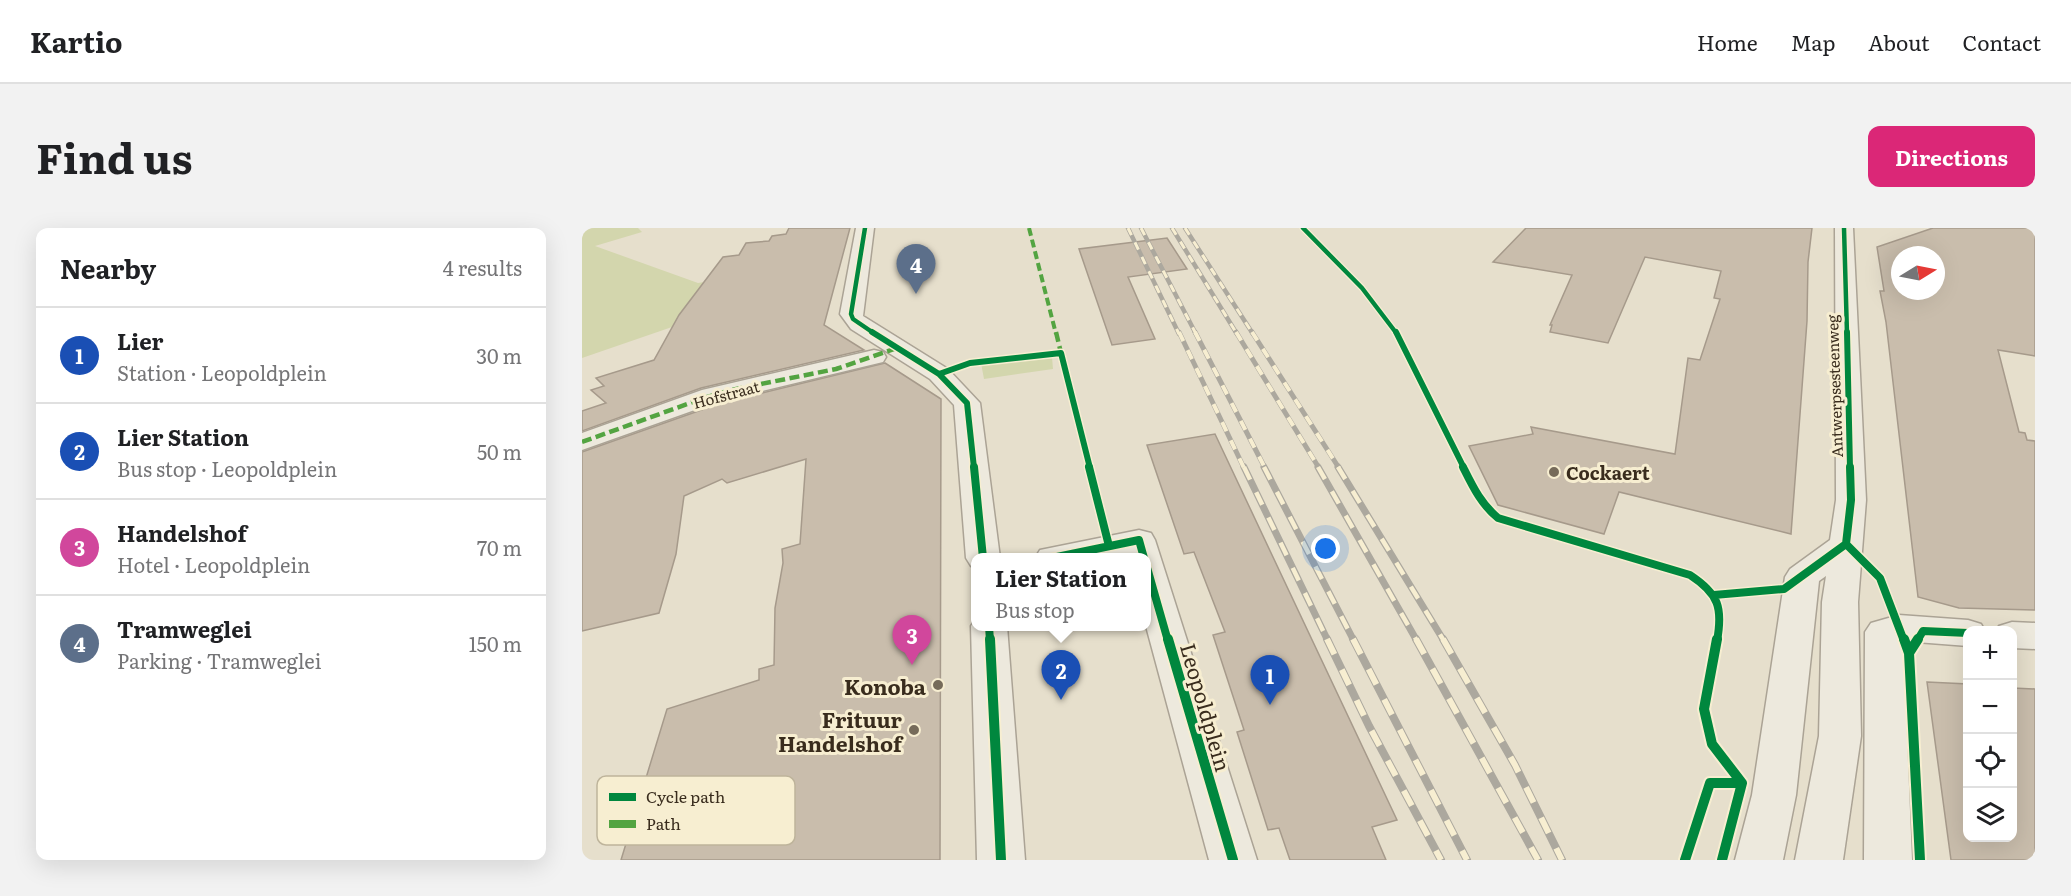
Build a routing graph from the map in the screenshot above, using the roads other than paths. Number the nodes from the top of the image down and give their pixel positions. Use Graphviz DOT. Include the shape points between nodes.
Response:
graph roads {
  1 [pos="865,228"];
  2 [pos="1844,228"];
  3 [pos="874,357"];
  4 [pos="582,442"];
  5 [pos="1846,544"];
  6 [pos="983,553"];
  7 [pos="1151,581"];
  8 [pos="989,631"];
  9 [pos="1963,633"];
  10 [pos="2017,635"];
  11 [pos="2035,636"];
  12 [pos="1002,860"];
  13 [pos="1233,860"];
  14 [pos="1759,860"];
  15 [pos="1819,860"];
  16 [pos="1888,860"];
  1 -- 6 [label="street" via="850,314 939,374 968,403"];
  2 -- 5 [label="street, Antwerpsesteenweg" via="1851,500"];
  3 -- 4 [label="street, Hofstraat" via="836,369 730,390"];
  5 -- 14 [label="street" via="1802,577 1774,795"];
  5 -- 15 [label="street, Antwerpsesteenweg" via="1840,602 1840,736"];
  7 -- 13 [label="street, Leopoldplein"];
  8 -- 12 [label="street"];
  9 -- 16 [label="street" via="1899,628 1884,632"];
  10 -- 11 [label="street"];
}
